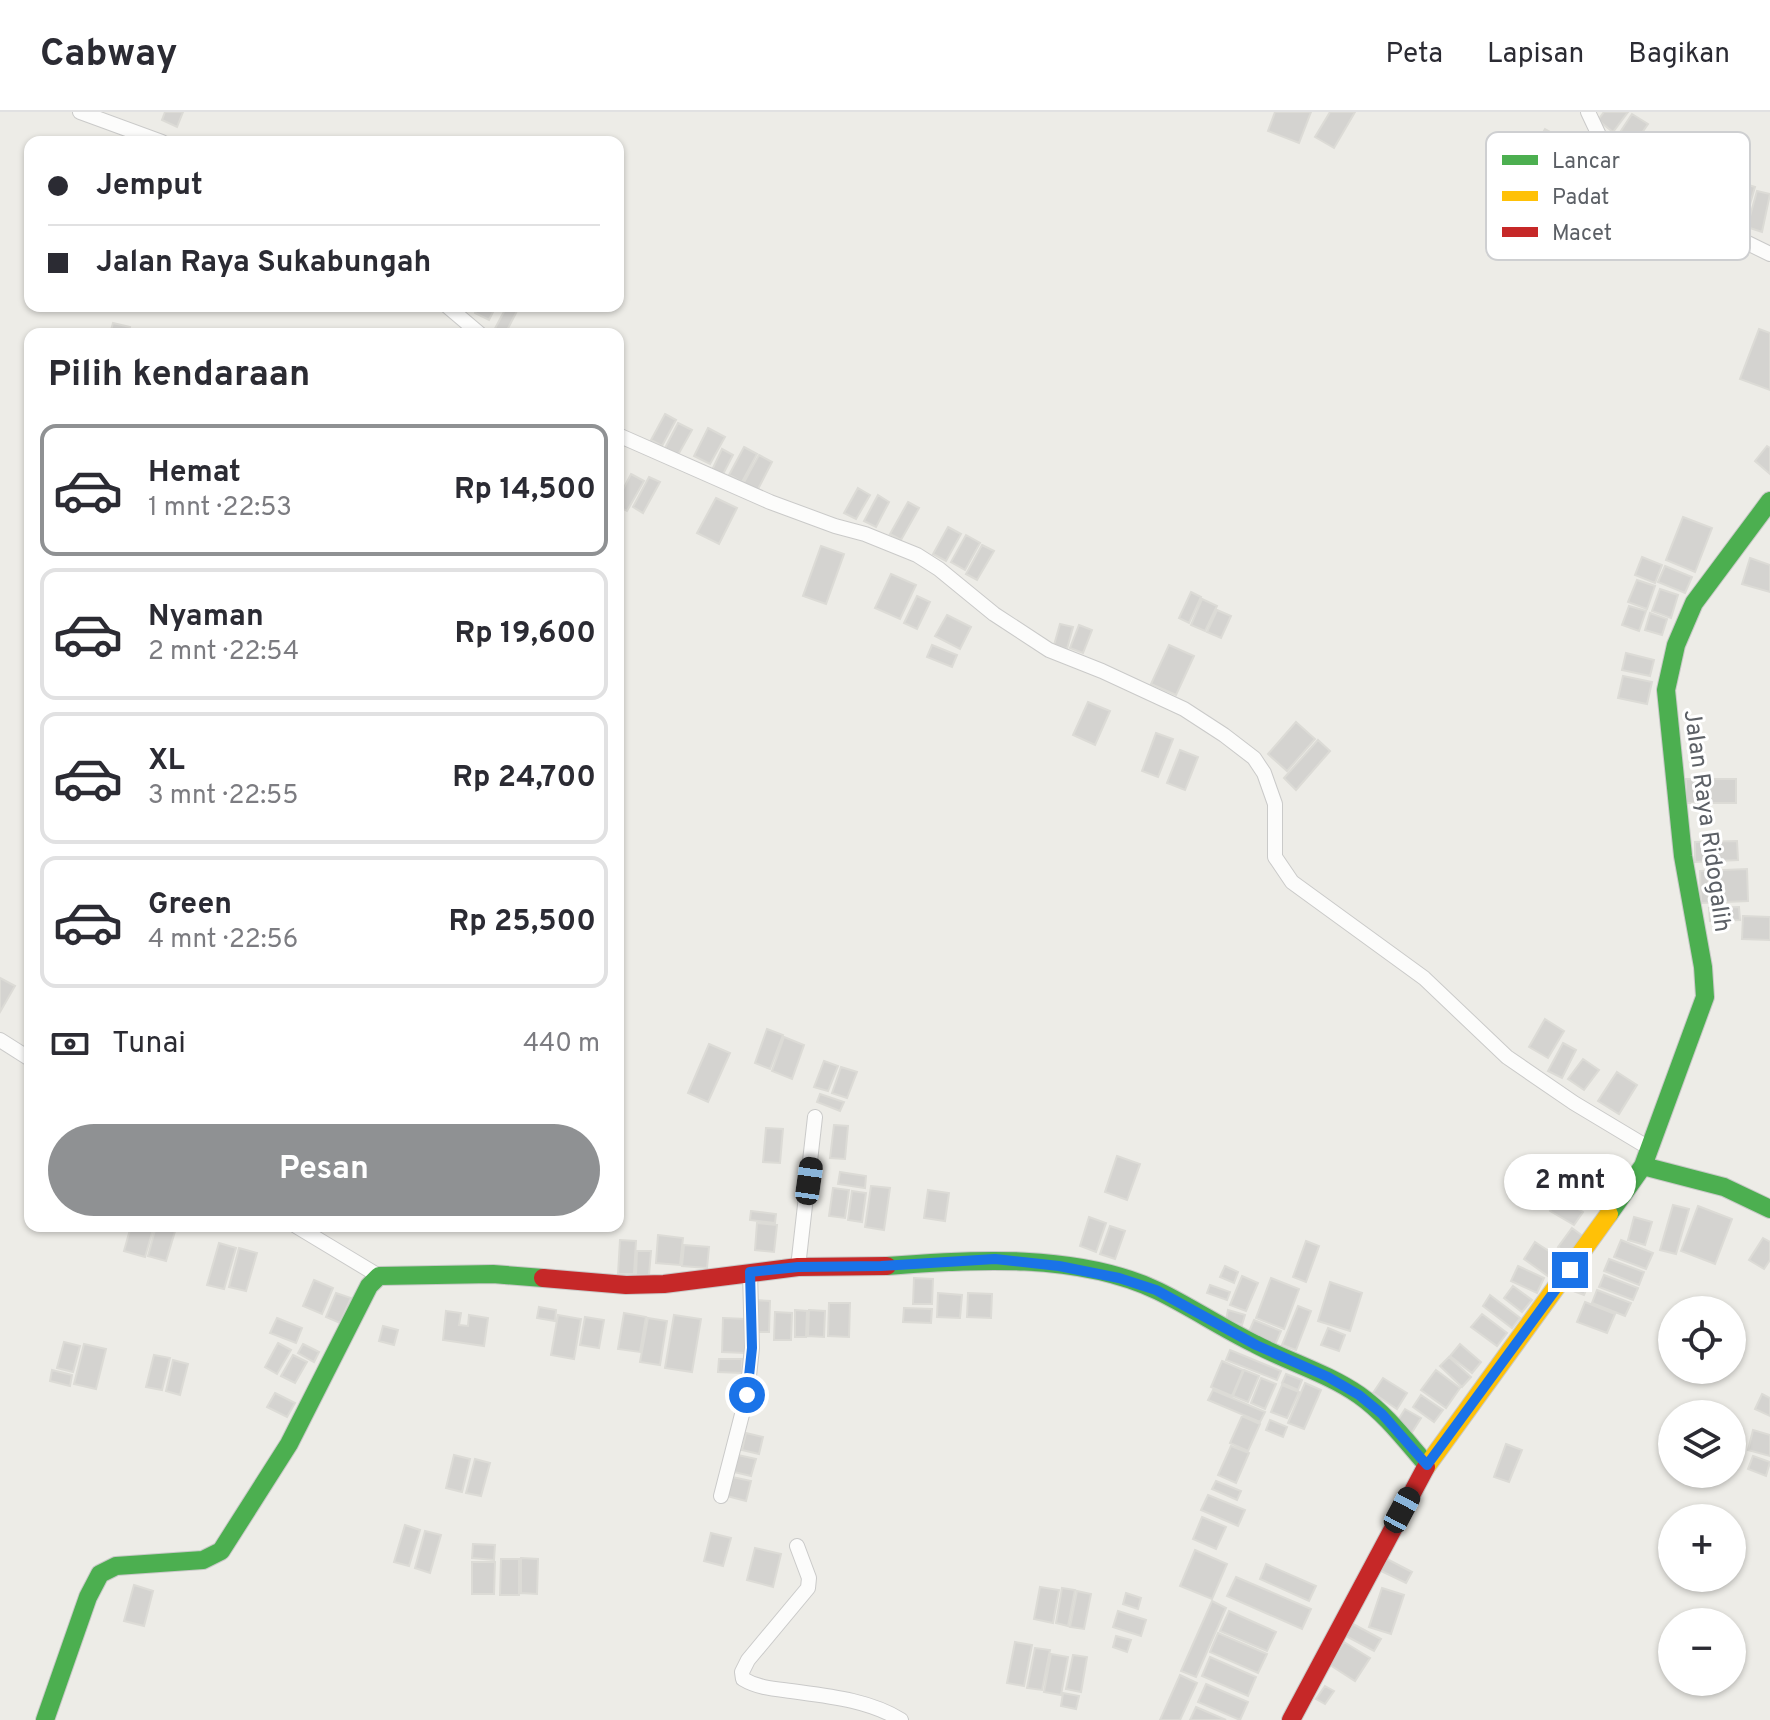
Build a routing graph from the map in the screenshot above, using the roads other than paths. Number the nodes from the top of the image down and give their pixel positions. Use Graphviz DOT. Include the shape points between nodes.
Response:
graph roads {
  1 [pos="80,112"];
  2 [pos="1588,112"];
  3 [pos="1597,132"];
  4 [pos="146,136"];
  5 [pos="1750,244"];
  6 [pos="1770,254"];
  7 [pos="454,312"];
  8 [pos="473,328"];
  9 [pos="624,438"];
  10 [pos="1770,501"];
  11 [pos="0,1040"];
  12 [pos="24,1055"];
  13 [pos="815,1117"];
  14 [pos="1646,1157"];
  15 [pos="1770,1209"];
  16 [pos="306,1232"];
  17 [pos="798,1267"];
  18 [pos="750,1272"];
  19 [pos="379,1276"];
  20 [pos="1427,1465"];
  21 [pos="721,1496"];
  22 [pos="797,1546"];
  23 [pos="45,1720"];
  24 [pos="901,1720"];
  25 [pos="1291,1720"];
  1 -- 4 [label="street"];
  2 -- 3 [label="street"];
  5 -- 6 [label="street"];
  7 -- 8 [label="street"];
  9 -- 14 [label="street" via="770,502 917,555 1049,650 1184,709 1215,729 1254,758 1264,773 1275,804 1275,857 1292,882 1424,978 1489,1042"];
  10 -- 14 [label="street, Jalan Raya Ridogalih" via="1694,603 1676,645 1666,690 1684,871 1705,997"];
  11 -- 12 [label="street"];
  13 -- 17 [label="street"];
  14 -- 15 [label="street"];
  14 -- 20 [label="street, Jalan Raya Ridogalih"];
  16 -- 19 [label="street"];
  17 -- 18 [label="street"];
  17 -- 20 [label="street" via="995,1259 1081,1269 1137,1283 1359,1395"];
  18 -- 19 [label="street" via="626,1285 493,1274"];
  18 -- 21 [label="street" via="747,1395"];
  19 -- 23 [label="street" via="369,1286 289,1444 221,1551 203,1560 116,1566 100,1574"];
  20 -- 25 [label="street, Jalan Raya Ridogalih"];
  22 -- 24 [label="street" via="808,1588 748,1660 743,1679 839,1698"];
}
